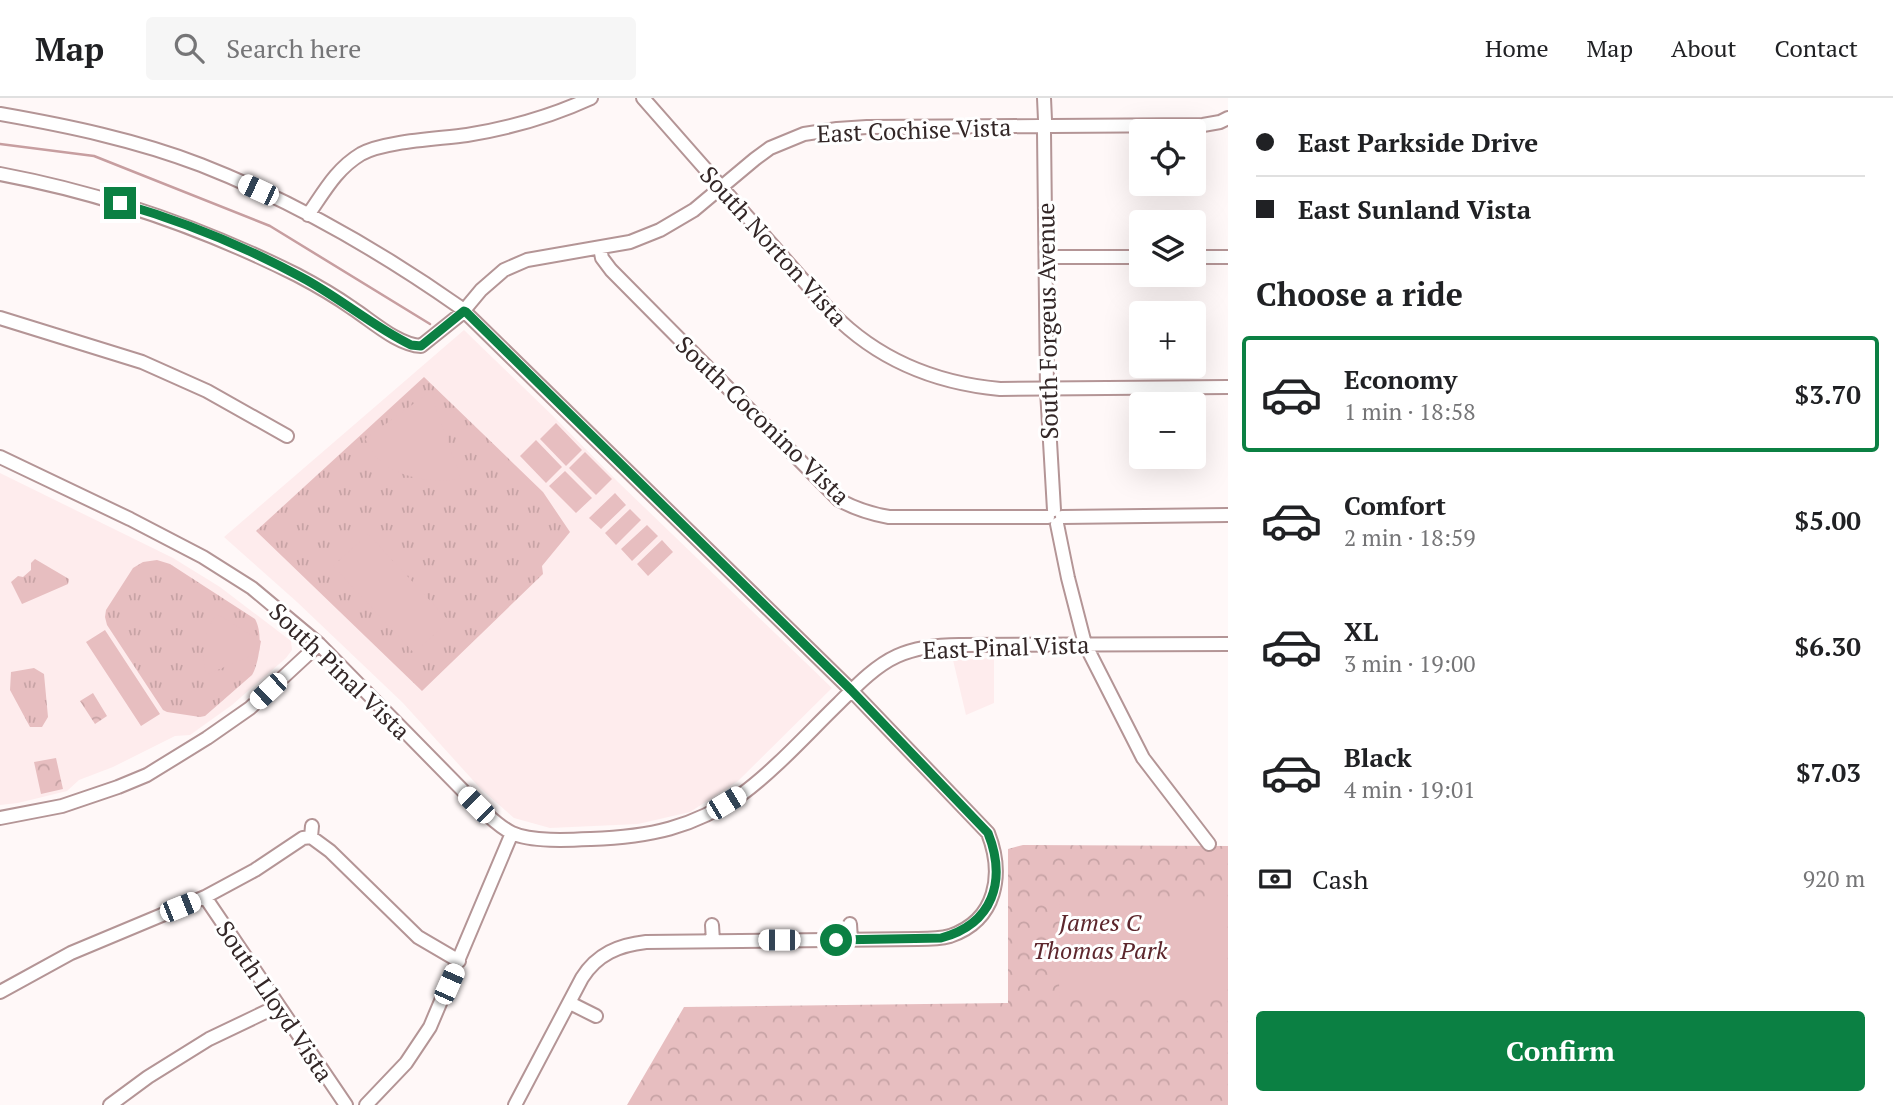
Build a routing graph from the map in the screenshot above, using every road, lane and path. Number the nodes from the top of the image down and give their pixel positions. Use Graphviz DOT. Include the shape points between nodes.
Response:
graph roads {
  1 [pos="591,98"];
  2 [pos="643,98"];
  3 [pos="1044,98"];
  4 [pos="0,114"];
  5 [pos="1228,118"];
  6 [pos="1045,126"];
  7 [pos="0,174"];
  8 [pos="721,187"];
  9 [pos="308,215"];
  10 [pos="600,248"];
  11 [pos="1046,257"];
  12 [pos="1129,257"];
  13 [pos="1206,257"];
  14 [pos="1228,257"];
  15 [pos="465,312"];
  16 [pos="0,318"];
  17 [pos="1228,387"];
  18 [pos="1047,390"];
  19 [pos="287,436"];
  20 [pos="0,457"];
  21 [pos="1228,515"];
  22 [pos="1055,517"];
  23 [pos="318,644"];
  24 [pos="1085,644"];
  25 [pos="1228,644"];
  26 [pos="851,690"];
  27 [pos="0,818"];
  28 [pos="512,833"];
  29 [pos="1209,844"];
  30 [pos="205,897"];
  31 [pos="850,924"];
  32 [pos="712,925"];
  33 [pos="850,940"];
  34 [pos="713,941"];
  35 [pos="459,961"];
  36 [pos="0,992"];
  37 [pos="570,1003"];
  38 [pos="278,1006"];
  39 [pos="596,1016"];
  40 [pos="110,1105"];
  41 [pos="346,1105"];
  42 [pos="366,1105"];
  43 [pos="515,1105"];
  1 -- 9 [label="street" via="492,131 362,153 332,178"];
  2 -- 8 [label="street, South Norton Vista"];
  3 -- 6 [label="street, South Forgeus Avenue"];
  4 -- 9 [label="street" via="85,131 177,157 240,181"];
  5 -- 6 [label="street, East Cochise Vista" via="1203,125"];
  6 -- 8 [label="street, East Cochise Vista" via="867,127 804,134 770,148"];
  6 -- 11 [label="street, South Forgeus Avenue"];
  7 -- 15 [label="street, East Cochise Vista" via="138,208 209,234 300,276 411,345 421,346"];
  8 -- 10 [label="street, East Cochise Vista" via="660,230"];
  8 -- 18 [label="street, South Norton Vista" via="832,313 884,354 951,382"];
  9 -- 15 [label="street" via="387,259"];
  10 -- 15 [label="street, East Cochise Vista" via="515,264 491,281"];
  10 -- 22 [label="street, South Coconino Vista" via="611,270 839,500 889,517"];
  11 -- 12 [label="street"];
  11 -- 18 [label="street, South Forgeus Avenue"];
  13 -- 14 [label="street"];
  15 -- 26 [label="street"];
  16 -- 19 [label="street" via="142,362 207,391"];
  17 -- 18 [label="street, South Norton Vista"];
  18 -- 22 [label="street, South Forgeus Avenue"];
  20 -- 23 [label="street, South Pinal Vista" via="203,557 252,588"];
  21 -- 22 [label="street, South Coconino Vista"];
  22 -- 24 [label="street, South Forgeus Avenue"];
  23 -- 27 [label="street" via="250,708 147,775 62,806"];
  23 -- 28 [label="street, South Pinal Vista" via="482,810"];
  24 -- 25 [label="street, East Pinal Vista"];
  24 -- 26 [label="street, East Pinal Vista" via="936,645 883,663"];
  24 -- 29 [label="street, South Forgeus Avenue" via="1143,758"];
  26 -- 28 [label="street, East Pinal Vista" via="758,781 696,820 656,833 615,838 557,840"];
  26 -- 33 [label="street" via="988,833 997,883 978,918 951,936"];
  28 -- 35 [label="street"];
  30 -- 35 [label="street" via="255,870 311,831 418,937"];
  30 -- 36 [label="street" via="71,953"];
  30 -- 38 [label="street, South Lloyd Vista"];
  31 -- 33 [label="street"];
  32 -- 34 [label="street"];
  33 -- 34 [label="street"];
  34 -- 37 [label="street" via="623,946 589,967"];
  35 -- 42 [label="street" via="420,1044"];
  37 -- 39 [label="street"];
  37 -- 43 [label="street"];
  38 -- 40 [label="street" via="209,1039"];
  38 -- 41 [label="street, South Lloyd Vista"];
}
